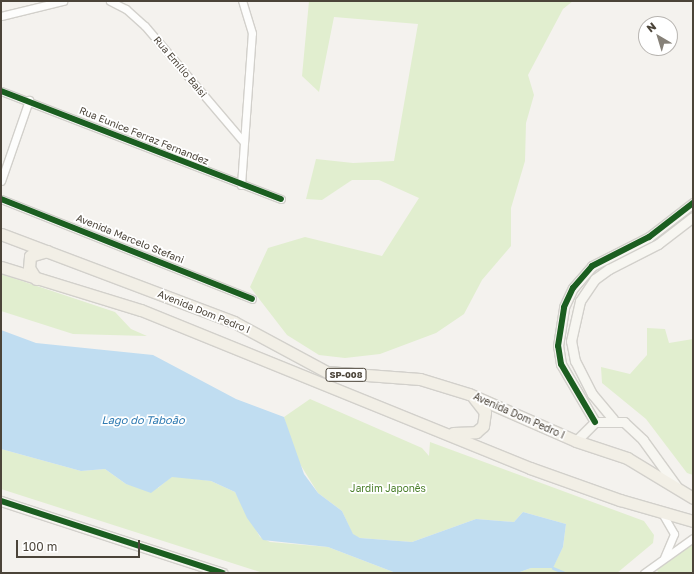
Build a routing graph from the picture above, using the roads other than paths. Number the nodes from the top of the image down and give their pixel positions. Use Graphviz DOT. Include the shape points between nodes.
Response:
graph roads {
  1 [pos="25,1"];
  2 [pos="63,1"];
  3 [pos="110,1"];
  4 [pos="242,1"];
  5 [pos="27,9"];
  6 [pos="1,16"];
  7 [pos="1,91"];
  8 [pos="29,100"];
  9 [pos="243,141"];
  10 [pos="1,181"];
  11 [pos="241,185"];
  12 [pos="1,199"];
  13 [pos="281,200"];
  14 [pos="693,203"];
  15 [pos="693,217"];
  16 [pos="1,234"];
  17 [pos="50,250"];
  18 [pos="1,267"];
  19 [pos="36,279"];
  20 [pos="252,299"];
  21 [pos="469,394"];
  22 [pos="612,419"];
  23 [pos="595,422"];
  24 [pos="447,433"];
  25 [pos="576,441"];
  26 [pos="680,491"];
  27 [pos="693,498"];
  28 [pos="1,500"];
  29 [pos="659,510"];
  30 [pos="693,521"];
  31 [pos="693,538"];
  32 [pos="664,557"];
  33 [pos="223,573"];
  34 [pos="644,573"];
  1 -- 5 [label="street"];
  2 -- 5 [label="street"];
  3 -- 9 [label="street, Rua Emílio Baisi" via="145,26"];
  4 -- 9 [label="street" via="252,33"];
  5 -- 6 [label="street"];
  7 -- 8 [label="street, Rua Eunice Ferraz Fernandez"];
  8 -- 10 [label="street"];
  8 -- 11 [label="street, Rua Eunice Ferraz Fernandez"];
  9 -- 11 [label="street"];
  11 -- 13 [label="street, Rua Eunice Ferraz Fernandez"];
  12 -- 20 [label="street, Avenida Marcelo Stefani"];
  14 -- 23 [label="street" via="649,237 592,266 573,288 564,307 558,346 561,364"];
  15 -- 22 [label="street" via="658,244 608,269 595,279 580,301 571,341 575,361 592,394"];
  16 -- 17 [label="main road, Avenida Dom Pedro I / SP-008"];
  17 -- 19 [label="main road" via="30,256 29,268"];
  17 -- 21 [label="main road, Avenida Dom Pedro I / SP-008" via="234,322 327,372 420,379"];
  18 -- 19 [label="main road, SP-008"];
  19 -- 24 [label="main road, SP-008" via="141,310"];
  21 -- 24 [label="main road" via="485,412 483,426 469,434"];
  21 -- 25 [label="main road, Avenida Dom Pedro I / SP-008"];
  22 -- 23 [label="street"];
  22 -- 26 [label="street" via="634,429"];
  23 -- 25 [label="street" via="584,428"];
  24 -- 29 [label="main road, SP-008" via="530,468"];
  25 -- 26 [label="main road, Avenida Dom Pedro I / SP-008" via="627,458"];
  26 -- 27 [label="main road, Avenida Dom Pedro I / SP-008"];
  28 -- 33 [label="street"];
  29 -- 30 [label="main road, SP-008"];
  29 -- 32 [label="street" via="674,534"];
  31 -- 32 [label="street"];
  32 -- 34 [label="street"];
}
